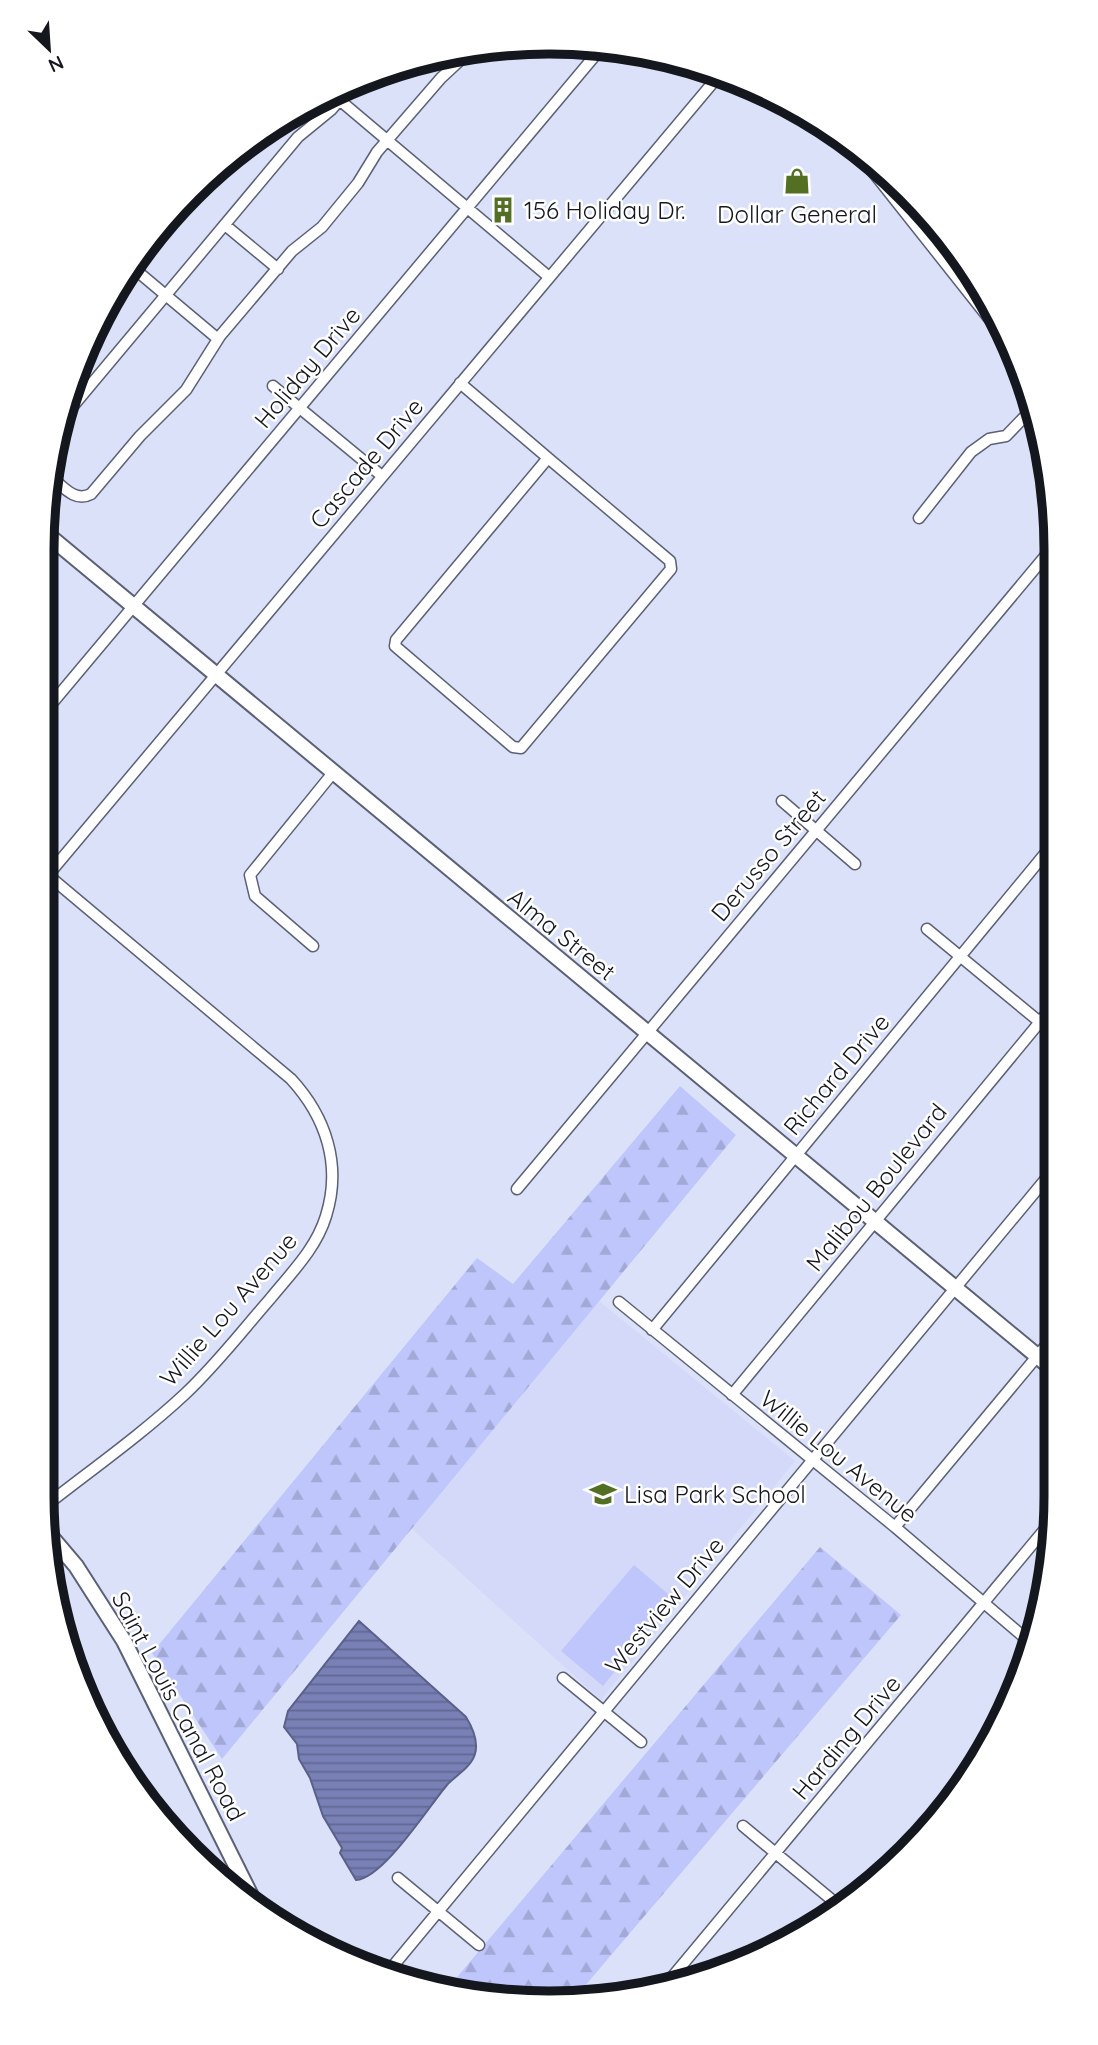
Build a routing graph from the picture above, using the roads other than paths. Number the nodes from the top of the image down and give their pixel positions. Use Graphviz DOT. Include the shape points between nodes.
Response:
graph roads {
  1 [pos="594,56"];
  2 [pos="457,63"];
  3 [pos="712,82"];
  4 [pos="340,101"];
  5 [pos="337,102"];
  6 [pos="387,140"];
  7 [pos="896,196"];
  8 [pos="467,208"];
  9 [pos="225,225"];
  10 [pos="278,269"];
  11 [pos="139,273"];
  12 [pos="549,277"];
  13 [pos="968,287"];
  14 [pos="165,295"];
  15 [pos="218,339"];
  16 [pos="460,383"];
  17 [pos="273,386"];
  18 [pos="78,400"];
  19 [pos="300,408"];
  20 [pos="1025,416"];
  21 [pos="548,458"];
  22 [pos="382,476"];
  23 [pos="58,482"];
  24 [pos="919,518"];
  25 [pos="54,541"];
  26 [pos="1044,558"];
  27 [pos="133,607"];
  28 [pos="215,676"];
  29 [pos="54,701"];
  30 [pos="332,774"];
  31 [pos="782,801"];
  32 [pos="816,830"];
  33 [pos="1044,855"];
  34 [pos="54,864"];
  35 [pos="855,864"];
  36 [pos="54,884"];
  37 [pos="927,929"];
  38 [pos="313,946"];
  39 [pos="961,956"];
  40 [pos="1044,1017"];
  41 [pos="1040,1022"];
  42 [pos="1044,1025"];
  43 [pos="646,1033"];
  44 [pos="795,1157"];
  45 [pos="1044,1181"];
  46 [pos="517,1189"];
  47 [pos="874,1223"];
  48 [pos="953,1288"];
  49 [pos="619,1302"];
  50 [pos="652,1330"];
  51 [pos="1044,1348"];
  52 [pos="1037,1356"];
  53 [pos="1044,1362"];
  54 [pos="732,1395"];
  55 [pos="811,1461"];
  56 [pos="54,1499"];
  57 [pos="895,1527"];
  58 [pos="1043,1532"];
  59 [pos="56,1543"];
  60 [pos="983,1604"];
  61 [pos="1023,1637"];
  62 [pos="563,1678"];
  63 [pos="603,1711"];
  64 [pos="641,1742"];
  65 [pos="743,1826"];
  66 [pos="776,1853"];
  67 [pos="398,1878"];
  68 [pos="247,1888"];
  69 [pos="833,1901"];
  70 [pos="438,1911"];
  71 [pos="479,1945"];
  72 [pos="394,1965"];
  73 [pos="674,1975"];
  1 -- 8 [label="street, Holiday Drive"];
  2 -- 6 [label="street"];
  3 -- 12 [label="street, Cascade Drive"];
  4 -- 6 [label="street"];
  5 -- 9 [label="street" via="298,137"];
  6 -- 8 [label="street"];
  6 -- 10 [label="street" via="322,228 292,251"];
  7 -- 13 [label="main road"];
  8 -- 12 [label="street"];
  8 -- 19 [label="street, Holiday Drive"];
  9 -- 10 [label="street"];
  9 -- 14 [label="street"];
  10 -- 15 [label="street"];
  11 -- 14 [label="street"];
  12 -- 16 [label="street, Cascade Drive"];
  14 -- 15 [label="street"];
  14 -- 18 [label="street"];
  15 -- 23 [label="street" via="179,399 91,494 80,498"];
  16 -- 21 [label="street"];
  16 -- 22 [label="street, Cascade Drive"];
  17 -- 19 [label="street"];
  19 -- 22 [label="street"];
  19 -- 27 [label="street, Holiday Drive"];
  20 -- 24 [label="street" via="1006,436 989,439 971,452"];
  21 -- 21 [label="street" via="670,561 671,569 521,748 513,747 395,646"];
  22 -- 28 [label="street, Cascade Drive"];
  25 -- 27 [label="street, Alma Street"];
  26 -- 32 [label="street, Derusso Street"];
  27 -- 28 [label="street, Alma Street"];
  27 -- 29 [label="street, Holiday Drive"];
  28 -- 30 [label="street, Alma Street"];
  28 -- 34 [label="street, Cascade Drive"];
  30 -- 38 [label="street" via="250,875 255,896"];
  30 -- 43 [label="street, Alma Street"];
  31 -- 32 [label="street"];
  32 -- 35 [label="street"];
  32 -- 43 [label="street, Derusso Street"];
  33 -- 39 [label="street, Richard Drive"];
  36 -- 56 [label="street, Willie Lou Avenue" via="291,1079 322,1124 333,1171 326,1218 311,1249 223,1355 183,1396"];
  37 -- 39 [label="street"];
  39 -- 41 [label="street"];
  39 -- 44 [label="street, Richard Drive"];
  40 -- 41 [label="street, Malibou Boulevard"];
  41 -- 42 [label="street"];
  41 -- 47 [label="street, Malibou Boulevard"];
  43 -- 44 [label="street, Alma Street"];
  43 -- 46 [label="street, Derusso Street"];
  44 -- 47 [label="street, Alma Street"];
  44 -- 50 [label="street, Richard Drive"];
  45 -- 48 [label="street, Westview Drive"];
  47 -- 48 [label="street, Alma Street"];
  47 -- 54 [label="street, Malibou Boulevard"];
  48 -- 52 [label="street, Alma Street"];
  48 -- 55 [label="street, Westview Drive"];
  49 -- 50 [label="street, Willie Lou Avenue"];
  50 -- 54 [label="street, Willie Lou Avenue"];
  51 -- 52 [label="street"];
  52 -- 53 [label="street, Alma Street"];
  52 -- 57 [label="street"];
  54 -- 55 [label="street, Willie Lou Avenue"];
  55 -- 57 [label="street, Willie Lou Avenue"];
  55 -- 63 [label="street, Westview Drive"];
  57 -- 60 [label="street, Willie Lou Avenue"];
  58 -- 60 [label="street, Harding Drive"];
  59 -- 68 [label="street, Saint Louis Canal Road" via="124,1641"];
  60 -- 61 [label="street, Willie Lou Avenue"];
  60 -- 66 [label="street, Harding Drive"];
  62 -- 63 [label="street"];
  63 -- 64 [label="street"];
  63 -- 70 [label="street, Westview Drive"];
  65 -- 66 [label="street"];
  66 -- 69 [label="street"];
  66 -- 73 [label="street, Harding Drive"];
  67 -- 70 [label="street"];
  70 -- 71 [label="street"];
  70 -- 72 [label="street, Westview Drive"];
}
